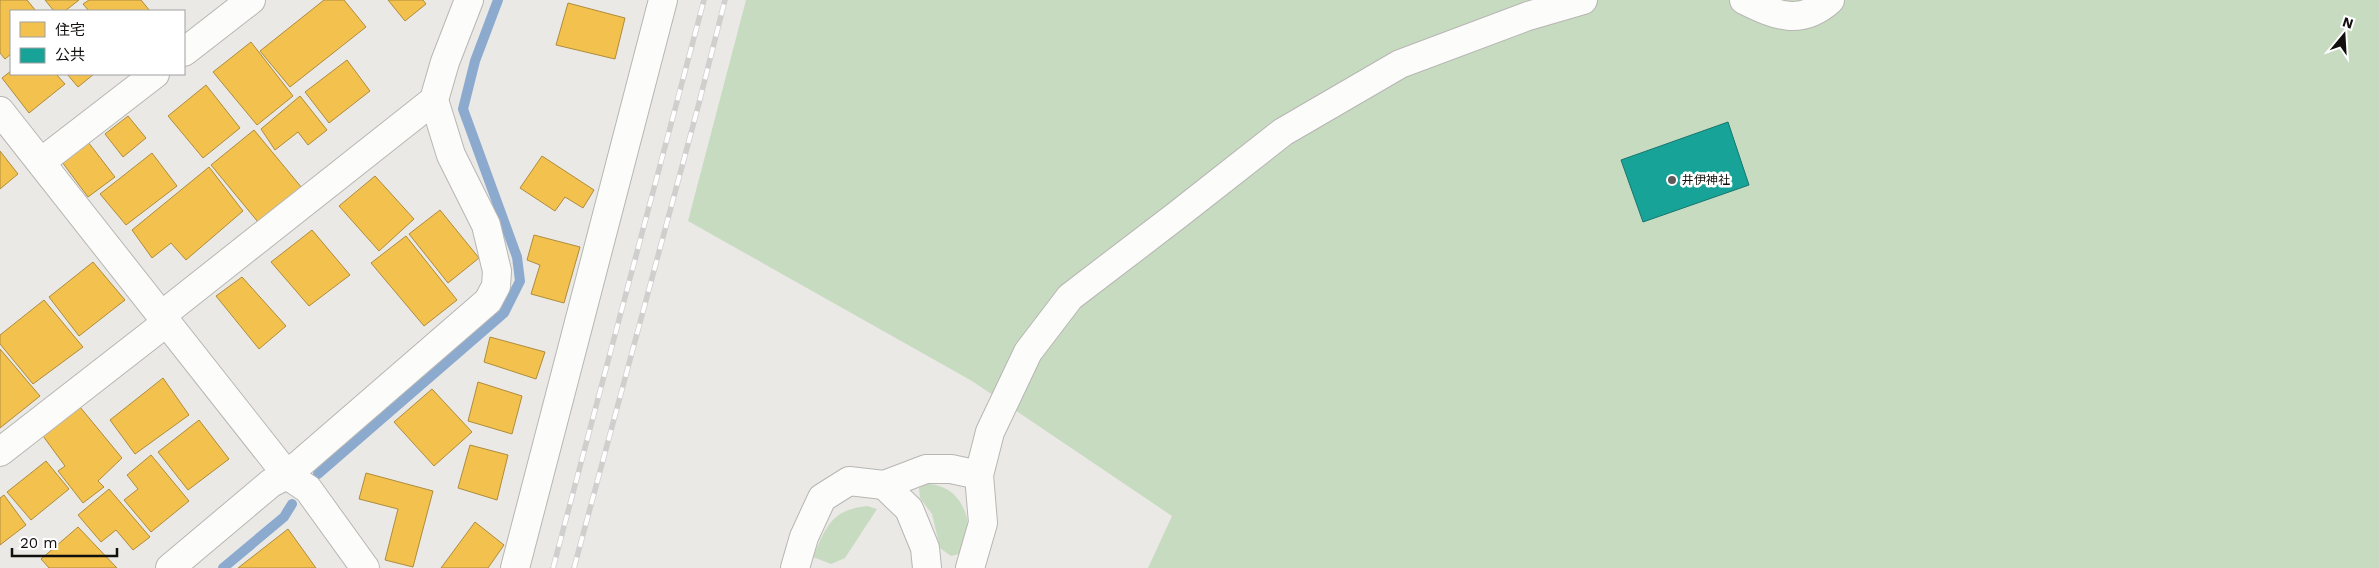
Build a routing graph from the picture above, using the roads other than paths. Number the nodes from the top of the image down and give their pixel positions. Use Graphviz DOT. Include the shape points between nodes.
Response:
graph roads {
  1 [pos="250,0"];
  2 [pos="469,0"];
  3 [pos="663,0"];
  4 [pos="1583,0"];
  5 [pos="1744,0"];
  6 [pos="1830,0"];
  7 [pos="185,51"];
  8 [pos="154,75"];
  9 [pos="434,100"];
  10 [pos="0,111"];
  11 [pos="41,162"];
  12 [pos="165,319"];
  13 [pos="0,452"];
  14 [pos="287,475"];
  15 [pos="979,475"];
  16 [pos="884,485"];
  17 [pos="170,568"];
  18 [pos="365,568"];
  19 [pos="515,568"];
  20 [pos="795,568"];
  21 [pos="927,568"];
  22 [pos="970,568"];
  1 -- 7 [label="street"];
  2 -- 9 [label="street"];
  3 -- 19 [label="street"];
  4 -- 15 [label="street" via="1528,16 1400,64 1283,132 1070,297 1028,352 990,432"];
  5 -- 6 [label="street" via="1766,11 1793,17 1817,11"];
  8 -- 11 [label="street"];
  9 -- 12 [label="street"];
  9 -- 14 [label="street" via="451,155 486,224 497,271 496,286 488,301"];
  10 -- 11 [label="street"];
  11 -- 12 [label="street" via="74,223"];
  12 -- 13 [label="street"];
  12 -- 14 [label="street"];
  14 -- 17 [label="street" via="271,483"];
  14 -- 18 [label="street" via="308,489"];
  15 -- 16 [label="street" via="951,469 926,470"];
  15 -- 22 [label="street" via="983,524"];
  16 -- 20 [label="street" via="849,481 822,498"];
  16 -- 21 [label="street" via="909,509 925,548"];
}
